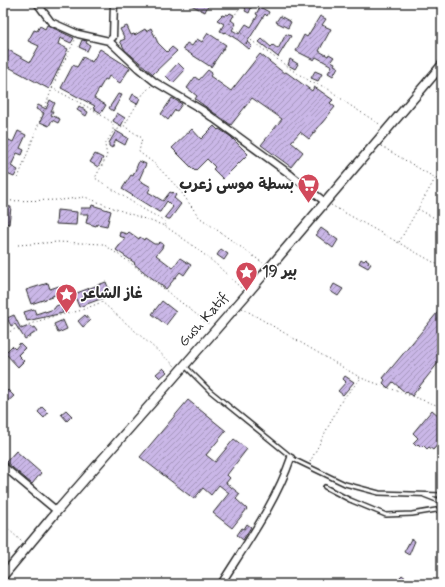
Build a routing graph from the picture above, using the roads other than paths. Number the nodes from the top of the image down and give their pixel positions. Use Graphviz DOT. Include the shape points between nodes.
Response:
graph roads {
  1 [pos="37,3"];
  2 [pos="114,3"];
  3 [pos="109,41"];
  4 [pos="442,65"];
  5 [pos="325,202"];
  6 [pos="181,367"];
  7 [pos="291,458"];
  8 [pos="3,466"];
  9 [pos="325,487"];
  10 [pos="422,495"];
  11 [pos="442,495"];
  12 [pos="442,502"];
  13 [pos="442,509"];
  14 [pos="57,511"];
  15 [pos="3,576"];
  16 [pos="221,584"];
  1 -- 3 [label="street" via="51,22 78,34"];
  2 -- 3 [label="street" via="113,37"];
  3 -- 5 [label="street" via="155,82 202,110"];
  4 -- 5 [label="main road, Gush Katif"];
  5 -- 6 [label="main road, Gush Katif"];
  6 -- 7 [label="lane"];
  6 -- 14 [label="main road, Gush Katif"];
  7 -- 10 [label="lane" via="345,484 379,493"];
  7 -- 16 [label="street" via="285,477"];
  8 -- 14 [label="street"];
  9 -- 13 [label="lane" via="386,515"];
  10 -- 11 [label="lane"];
  10 -- 12 [label="lane"];
  14 -- 15 [label="main road, Gush Katif"];
}
